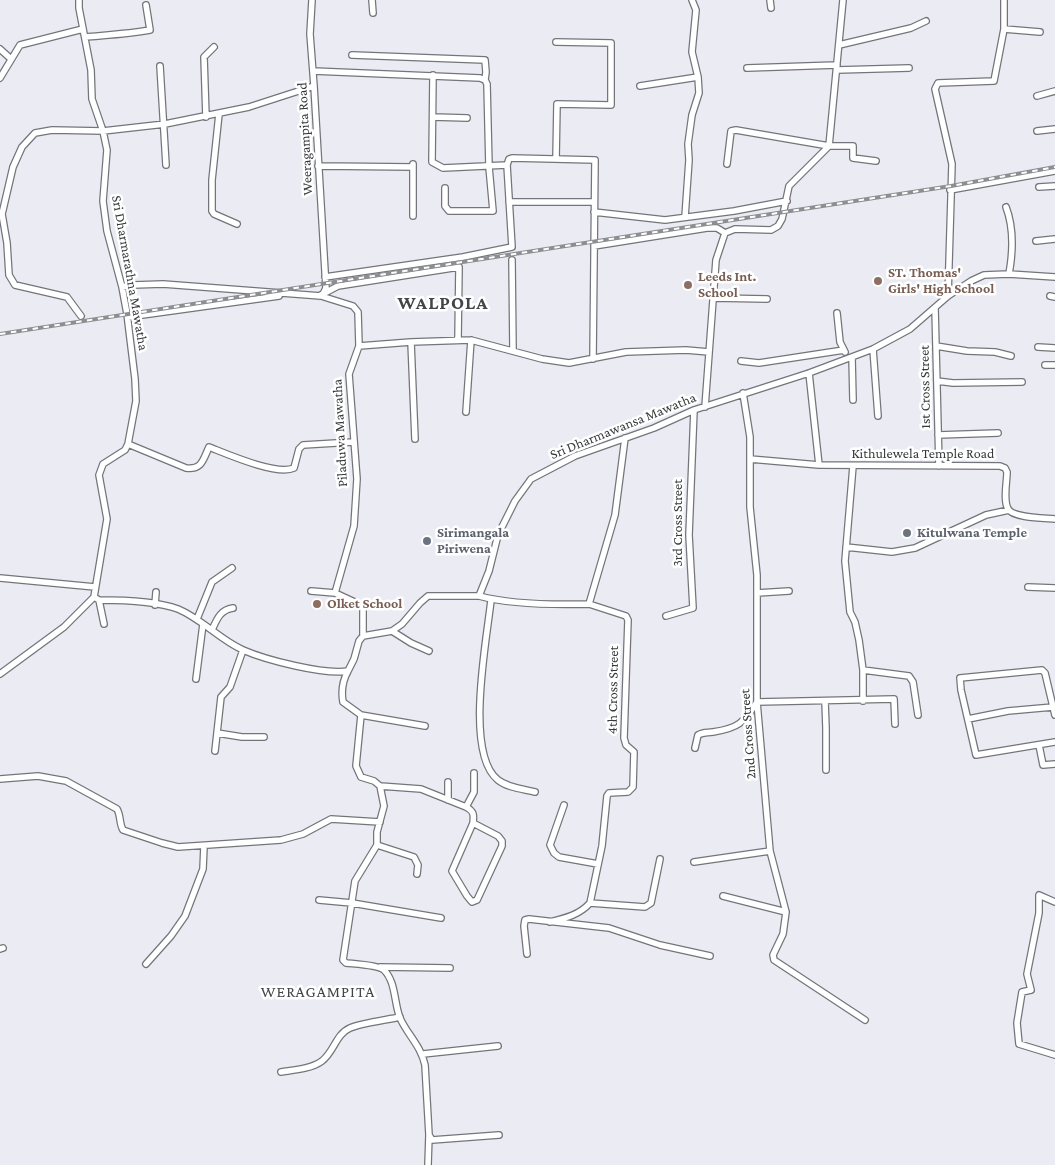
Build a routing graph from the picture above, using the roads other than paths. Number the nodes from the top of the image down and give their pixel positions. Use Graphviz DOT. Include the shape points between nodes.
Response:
graph roads {
  1 [pos="79,0"];
  2 [pos="312,0"];
  3 [pos="372,0"];
  4 [pos="692,0"];
  5 [pos="770,0"];
  6 [pos="843,0"];
  7 [pos="1004,0"];
  8 [pos="146,5"];
  9 [pos="771,8"];
  10 [pos="373,12"];
  11 [pos="926,21"];
  12 [pos="83,29"];
  13 [pos="1004,29"];
  14 [pos="1040,32"];
  15 [pos="85,37"];
  16 [pos="556,42"];
  17 [pos="839,45"];
  18 [pos="214,47"];
  19 [pos="0,49"];
  20 [pos="352,56"];
  21 [pos="11,59"];
  22 [pos="160,66"];
  23 [pos="837,67"];
  24 [pos="746,68"];
  25 [pos="908,68"];
  26 [pos="313,71"];
  27 [pos="433,75"];
  28 [pos="698,77"];
  29 [pos="0,78"];
  30 [pos="485,80"];
  31 [pos="314,86"];
  32 [pos="640,86"];
  33 [pos="1055,90"];
  34 [pos="1037,96"];
  35 [pos="219,114"];
  36 [pos="206,117"];
  37 [pos="433,117"];
  38 [pos="467,118"];
  39 [pos="165,124"];
  40 [pos="1055,129"];
  41 [pos="103,131"];
  42 [pos="1037,131"];
  43 [pos="829,146"];
  44 [pos="556,159"];
  45 [pos="876,161"];
  46 [pos="727,164"];
  47 [pos="166,165"];
  48 [pos="507,165"];
  49 [pos="318,166"];
  50 [pos="489,167"];
  51 [pos="1055,171"];
  52 [pos="1055,186"];
  53 [pos="445,188"];
  54 [pos="1039,188"];
  55 [pos="950,190"];
  56 [pos="786,201"];
  57 [pos="509,202"];
  58 [pos="594,202"];
  59 [pos="1006,207"];
  60 [pos="594,212"];
  61 [pos="1,213"];
  62 [pos="413,216"];
  63 [pos="685,217"];
  64 [pos="237,224"];
  65 [pos="725,233"];
  66 [pos="1055,239"];
  67 [pos="1036,241"];
  68 [pos="594,246"];
  69 [pos="512,260"];
  70 [pos="1008,274"];
  71 [pos="325,277"];
  72 [pos="1055,278"];
  73 [pos="122,287"];
  74 [pos="321,296"];
  75 [pos="948,296"];
  76 [pos="714,298"];
  77 [pos="767,299"];
  78 [pos="935,308"];
  79 [pos="837,313"];
  80 [pos="81,316"];
  81 [pos="128,318"];
  82 [pos="458,340"];
  83 [pos="471,340"];
  84 [pos="411,342"];
  85 [pos="360,346"];
  86 [pos="936,346"];
  87 [pos="1038,347"];
  88 [pos="1055,348"];
  89 [pos="872,349"];
  90 [pos="513,350"];
  91 [pos="844,350"];
  92 [pos="709,352"];
  93 [pos="1011,356"];
  94 [pos="593,358"];
  95 [pos="849,358"];
  96 [pos="741,361"];
  97 [pos="1045,365"];
  98 [pos="1055,365"];
  99 [pos="810,373"];
  100 [pos="937,381"];
  101 [pos="1022,382"];
  102 [pos="743,394"];
  103 [pos="853,400"];
  104 [pos="705,407"];
  105 [pos="694,410"];
  106 [pos="466,412"];
  107 [pos="878,416"];
  108 [pos="998,433"];
  109 [pos="938,436"];
  110 [pos="625,438"];
  111 [pos="415,439"];
  112 [pos="353,442"];
  113 [pos="128,444"];
  114 [pos="750,459"];
  115 [pos="819,465"];
  116 [pos="853,466"];
  117 [pos="939,466"];
  118 [pos="1009,510"];
  119 [pos="1055,519"];
  120 [pos="846,547"];
  121 [pos="232,568"];
  122 [pos="0,578"];
  123 [pos="95,587"];
  124 [pos="1028,587"];
  125 [pos="1055,588"];
  126 [pos="311,590"];
  127 [pos="789,591"];
  128 [pos="156,592"];
  129 [pos="336,592"];
  130 [pos="757,593"];
  131 [pos="479,596"];
  132 [pos="96,599"];
  133 [pos="491,600"];
  134 [pos="589,604"];
  135 [pos="155,605"];
  136 [pos="233,608"];
  137 [pos="666,616"];
  138 [pos="197,619"];
  139 [pos="104,624"];
  140 [pos="203,624"];
  141 [pos="212,630"];
  142 [pos="392,631"];
  143 [pos="363,636"];
  144 [pos="243,650"];
  145 [pos="429,651"];
  146 [pos="862,670"];
  147 [pos="348,671"];
  148 [pos="0,674"];
  149 [pos="196,679"];
  150 [pos="863,701"];
  151 [pos="757,702"];
  152 [pos="825,702"];
  153 [pos="1053,707"];
  154 [pos="361,715"];
  155 [pos="918,715"];
  156 [pos="1055,715"];
  157 [pos="968,719"];
  158 [pos="895,724"];
  159 [pos="425,726"];
  160 [pos="217,733"];
  161 [pos="264,737"];
  162 [pos="1055,742"];
  163 [pos="1039,745"];
  164 [pos="695,748"];
  165 [pos="215,751"];
  166 [pos="1055,764"];
  167 [pos="826,770"];
  168 [pos="474,773"];
  169 [pos="0,779"];
  170 [pos="448,782"];
  171 [pos="380,786"];
  172 [pos="535,792"];
  173 [pos="448,800"];
  174 [pos="564,805"];
  175 [pos="466,807"];
  176 [pos="380,822"];
  177 [pos="474,823"];
  178 [pos="377,844"];
  179 [pos="204,846"];
  180 [pos="770,851"];
  181 [pos="660,859"];
  182 [pos="694,862"];
  183 [pos="598,864"];
  184 [pos="417,874"];
  185 [pos="723,896"];
  186 [pos="318,900"];
  187 [pos="1055,902"];
  188 [pos="352,903"];
  189 [pos="590,903"];
  190 [pos="786,912"];
  191 [pos="441,918"];
  192 [pos="550,922"];
  193 [pos="527,954"];
  194 [pos="710,956"];
  195 [pos="146,964"];
  196 [pos="380,968"];
  197 [pos="450,968"];
  198 [pos="400,1017"];
  199 [pos="865,1020"];
  200 [pos="498,1046"];
  201 [pos="423,1054"];
  202 [pos="1055,1055"];
  203 [pos="281,1072"];
  204 [pos="428,1135"];
  205 [pos="500,1135"];
  206 [pos="428,1165"];
  1 -- 12 [label="street, Sri Dharmarathna Mawatha"];
  2 -- 26 [label="street, Weeragampita Road"];
  3 -- 10 [label="street"];
  4 -- 28 [label="street" via="696,10 692,52"];
  5 -- 9 [label="street"];
  6 -- 17 [label="street"];
  7 -- 13 [label="street"];
  8 -- 15 [label="street" via="150,30"];
  11 -- 17 [label="street" via="912,28"];
  12 -- 15 [label="street, Sri Dharmarathna Mawatha"];
  12 -- 21 [label="street" via="20,45"];
  13 -- 14 [label="street"];
  13 -- 55 [label="street" via="994,81 938,83 935,89 952,164"];
  15 -- 41 [label="street, Sri Dharmarathna Mawatha" via="92,99"];
  16 -- 44 [label="street" via="612,43 612,78 611,105 557,104"];
  17 -- 23 [label="street"];
  18 -- 36 [label="street" via="204,57"];
  19 -- 21 [label="street"];
  20 -- 30 [label="street" via="485,60"];
  21 -- 29 [label="street"];
  22 -- 39 [label="street"];
  23 -- 24 [label="street"];
  23 -- 25 [label="street"];
  23 -- 43 [label="street"];
  26 -- 27 [label="street"];
  26 -- 31 [label="street, Weeragampita Road"];
  27 -- 30 [label="street"];
  27 -- 37 [label="street"];
  28 -- 32 [label="street"];
  28 -- 63 [label="street" via="699,93 688,144"];
  30 -- 50 [label="street"];
  31 -- 35 [label="street"];
  31 -- 49 [label="street, Weeragampita Road"];
  33 -- 34 [label="street"];
  35 -- 36 [label="street"];
  35 -- 64 [label="street" via="212,211"];
  36 -- 39 [label="street"];
  37 -- 38 [label="street"];
  37 -- 50 [label="street" via="432,162 443,168"];
  39 -- 41 [label="street"];
  39 -- 47 [label="street"];
  40 -- 42 [label="street"];
  41 -- 61 [label="street" via="35,133 22,147 13,167"];
  41 -- 73 [label="street, Sri Dharmarathna Mawatha" via="107,150 103,200"];
  43 -- 45 [label="street" via="853,146 854,158"];
  43 -- 46 [label="street" via="736,130 731,131"];
  43 -- 56 [label="street" via="789,186"];
  44 -- 48 [label="street" via="512,158"];
  44 -- 58 [label="street" via="595,160"];
  48 -- 50 [label="street"];
  48 -- 57 [label="street"];
  49 -- 62 [label="street" via="413,165"];
  49 -- 71 [label="street, Weeragampita Road"];
  50 -- 53 [label="street" via="493,211 449,211 445,206"];
  51 -- 55 [label="street"];
  52 -- 54 [label="street"];
  55 -- 75 [label="street"];
  56 -- 63 [label="street"];
  56 -- 65 [label="street" via="782,219 771,230"];
  57 -- 58 [label="street"];
  57 -- 71 [label="street" via="512,247"];
  58 -- 60 [label="street"];
  59 -- 70 [label="street" via="1013,256"];
  60 -- 63 [label="street" via="665,220"];
  60 -- 68 [label="street"];
  61 -- 80 [label="street" via="9,275 15,285 67,297"];
  65 -- 68 [label="street" via="717,228 708,228"];
  65 -- 76 [label="street" via="716,260"];
  66 -- 67 [label="street"];
  68 -- 94 [label="street"];
  69 -- 90 [label="street"];
  70 -- 72 [label="street, Sri Dharmawansa Mawatha"];
  70 -- 75 [label="street, Sri Dharmawansa Mawatha" via="984,275"];
  71 -- 74 [label="street, Weeragampita Road" via="326,288"];
  73 -- 74 [label="street" via="163,284"];
  73 -- 81 [label="street, Sri Dharmarathna Mawatha"];
  74 -- 81 [label="street" via="288,295"];
  74 -- 82 [label="street" via="338,286 459,267"];
  74 -- 85 [label="street, Piladuwa Mawatha" via="353,306 358,312"];
  75 -- 78 [label="street, Sri Dharmawansa Mawatha"];
  76 -- 77 [label="street"];
  76 -- 92 [label="street"];
  78 -- 86 [label="street, 1st Cross Street"];
  78 -- 89 [label="street, Sri Dharmawansa Mawatha" via="910,329"];
  79 -- 91 [label="street"];
  81 -- 113 [label="street, Sri Dharmarathna Mawatha" via="136,401"];
  82 -- 83 [label="street"];
  82 -- 84 [label="street"];
  83 -- 90 [label="street"];
  83 -- 106 [label="street"];
  84 -- 85 [label="street"];
  84 -- 111 [label="street"];
  85 -- 112 [label="street, Piladuwa Mawatha" via="349,374"];
  86 -- 93 [label="street"];
  86 -- 100 [label="street, 1st Cross Street"];
  87 -- 88 [label="street"];
  89 -- 95 [label="street, Sri Dharmawansa Mawatha"];
  89 -- 107 [label="street"];
  90 -- 94 [label="street" via="559,362"];
  91 -- 95 [label="street"];
  91 -- 96 [label="street" via="759,363"];
  92 -- 94 [label="street" via="626,352"];
  92 -- 104 [label="street"];
  95 -- 99 [label="street, Sri Dharmawansa Mawatha"];
  95 -- 103 [label="street"];
  97 -- 98 [label="street"];
  99 -- 102 [label="street, Sri Dharmawansa Mawatha"];
  99 -- 115 [label="street"];
  100 -- 101 [label="street"];
  100 -- 109 [label="street, 1st Cross Street"];
  102 -- 104 [label="street, Sri Dharmawansa Mawatha"];
  102 -- 114 [label="street, 2nd Cross Street"];
  104 -- 105 [label="street, Sri Dharmawansa Mawatha"];
  105 -- 110 [label="street, Sri Dharmawansa Mawatha"];
  105 -- 137 [label="street, 3rd Cross Street" via="688,535 693,608"];
  108 -- 109 [label="street"];
  109 -- 117 [label="street, 1st Cross Street"];
  110 -- 131 [label="street, Sri Dharmawansa Mawatha" via="575,456 531,479 515,500 498,535"];
  110 -- 134 [label="street" via="615,515"];
  112 -- 113 [label="street" via="304,445 298,449 294,468 290,470 269,469 209,447 199,467 186,468"];
  112 -- 129 [label="street, Piladuwa Mawatha" via="357,480 354,526"];
  113 -- 123 [label="street" via="125,450 103,464 98,475 107,519"];
  114 -- 115 [label="street, Kithulewela Temple Road"];
  114 -- 130 [label="street, 2nd Cross Street" via="750,507"];
  115 -- 116 [label="street, Kithulewela Temple Road"];
  116 -- 117 [label="street, Kithulewela Temple Road"];
  116 -- 120 [label="street"];
  117 -- 118 [label="street, Kithulewela Temple Road" via="1005,468"];
  118 -- 119 [label="street" via="1015,514"];
  118 -- 120 [label="street" via="986,515 915,548 892,552"];
  120 -- 146 [label="street" via="850,612 859,640"];
  121 -- 138 [label="street" via="212,582"];
  122 -- 123 [label="street"];
  123 -- 132 [label="street"];
  124 -- 125 [label="street"];
  126 -- 129 [label="street"];
  127 -- 130 [label="street"];
  128 -- 135 [label="street"];
  129 -- 143 [label="street" via="361,605"];
  130 -- 151 [label="street, 2nd Cross Street"];
  131 -- 133 [label="street"];
  131 -- 142 [label="street" via="428,596"];
  132 -- 135 [label="street"];
  132 -- 139 [label="street"];
  132 -- 148 [label="street"];
  133 -- 134 [label="street"];
  133 -- 172 [label="street" via="479,737 490,769 498,780"];
  134 -- 183 [label="street, 4th Cross Street" via="626,616 628,620 624,738 634,752 632,790 607,796"];
  135 -- 138 [label="street" via="178,609"];
  136 -- 141 [label="street" via="221,613"];
  138 -- 140 [label="street"];
  140 -- 141 [label="street"];
  140 -- 149 [label="street"];
  141 -- 144 [label="street"];
  142 -- 143 [label="street"];
  142 -- 145 [label="street"];
  143 -- 147 [label="street"];
  144 -- 147 [label="street" via="319,670"];
  144 -- 160 [label="street" via="230,687 221,697"];
  146 -- 150 [label="street"];
  146 -- 155 [label="street" via="910,676 916,692"];
  147 -- 154 [label="street" via="343,702"];
  150 -- 152 [label="street"];
  150 -- 158 [label="street" via="894,699"];
  151 -- 152 [label="street"];
  151 -- 164 [label="street" via="745,721 713,732 703,732 698,736"];
  151 -- 180 [label="street, 2nd Cross Street"];
  152 -- 167 [label="street"];
  153 -- 156 [label="street"];
  153 -- 157 [label="street"];
  153 -- 157 [label="street" via="1042,670 960,678"];
  154 -- 159 [label="street"];
  154 -- 171 [label="street" via="356,766 362,777"];
  157 -- 163 [label="street" via="976,755"];
  160 -- 161 [label="street"];
  160 -- 165 [label="street"];
  162 -- 163 [label="street"];
  163 -- 166 [label="street" via="1044,765"];
  168 -- 175 [label="street" via="474,792"];
  169 -- 179 [label="street" via="38,776 66,780 117,808 123,830 178,847"];
  170 -- 173 [label="street"];
  171 -- 173 [label="street" via="421,790"];
  171 -- 176 [label="street" via="384,806"];
  173 -- 175 [label="street"];
  174 -- 183 [label="street" via="550,845 554,853 559,857"];
  175 -- 177 [label="street" via="474,814"];
  176 -- 178 [label="street"];
  176 -- 179 [label="street" via="331,819 303,834 281,840"];
  177 -- 177 [label="street" via="452,871 472,902 477,900 502,846 498,836"];
  178 -- 184 [label="street" via="414,857 418,865"];
  178 -- 188 [label="street" via="356,881"];
  179 -- 195 [label="street" via="203,869 185,916"];
  180 -- 182 [label="street"];
  180 -- 190 [label="street, 2nd Cross Street"];
  181 -- 189 [label="street" via="651,903 645,908"];
  183 -- 189 [label="street, 4th Cross Street"];
  185 -- 190 [label="street"];
  186 -- 188 [label="street"];
  187 -- 202 [label="street" via="1039,895 1036,934 1027,974 1031,990 1022,992 1018,1023 1019,1044"];
  188 -- 191 [label="street"];
  188 -- 196 [label="street" via="343,960"];
  189 -- 192 [label="street" via="573,916"];
  190 -- 199 [label="street, 2nd Cross Street" via="786,924 773,955 774,960"];
  192 -- 193 [label="street" via="525,920"];
  192 -- 194 [label="street" via="609,928 660,945"];
  196 -- 197 [label="street"];
  196 -- 198 [label="street" via="392,985"];
  198 -- 201 [label="street"];
  198 -- 203 [label="street" via="349,1028 322,1061"];
  200 -- 201 [label="street"];
  201 -- 204 [label="street"];
  204 -- 205 [label="street" via="432,1140"];
  204 -- 206 [label="street"];
}
